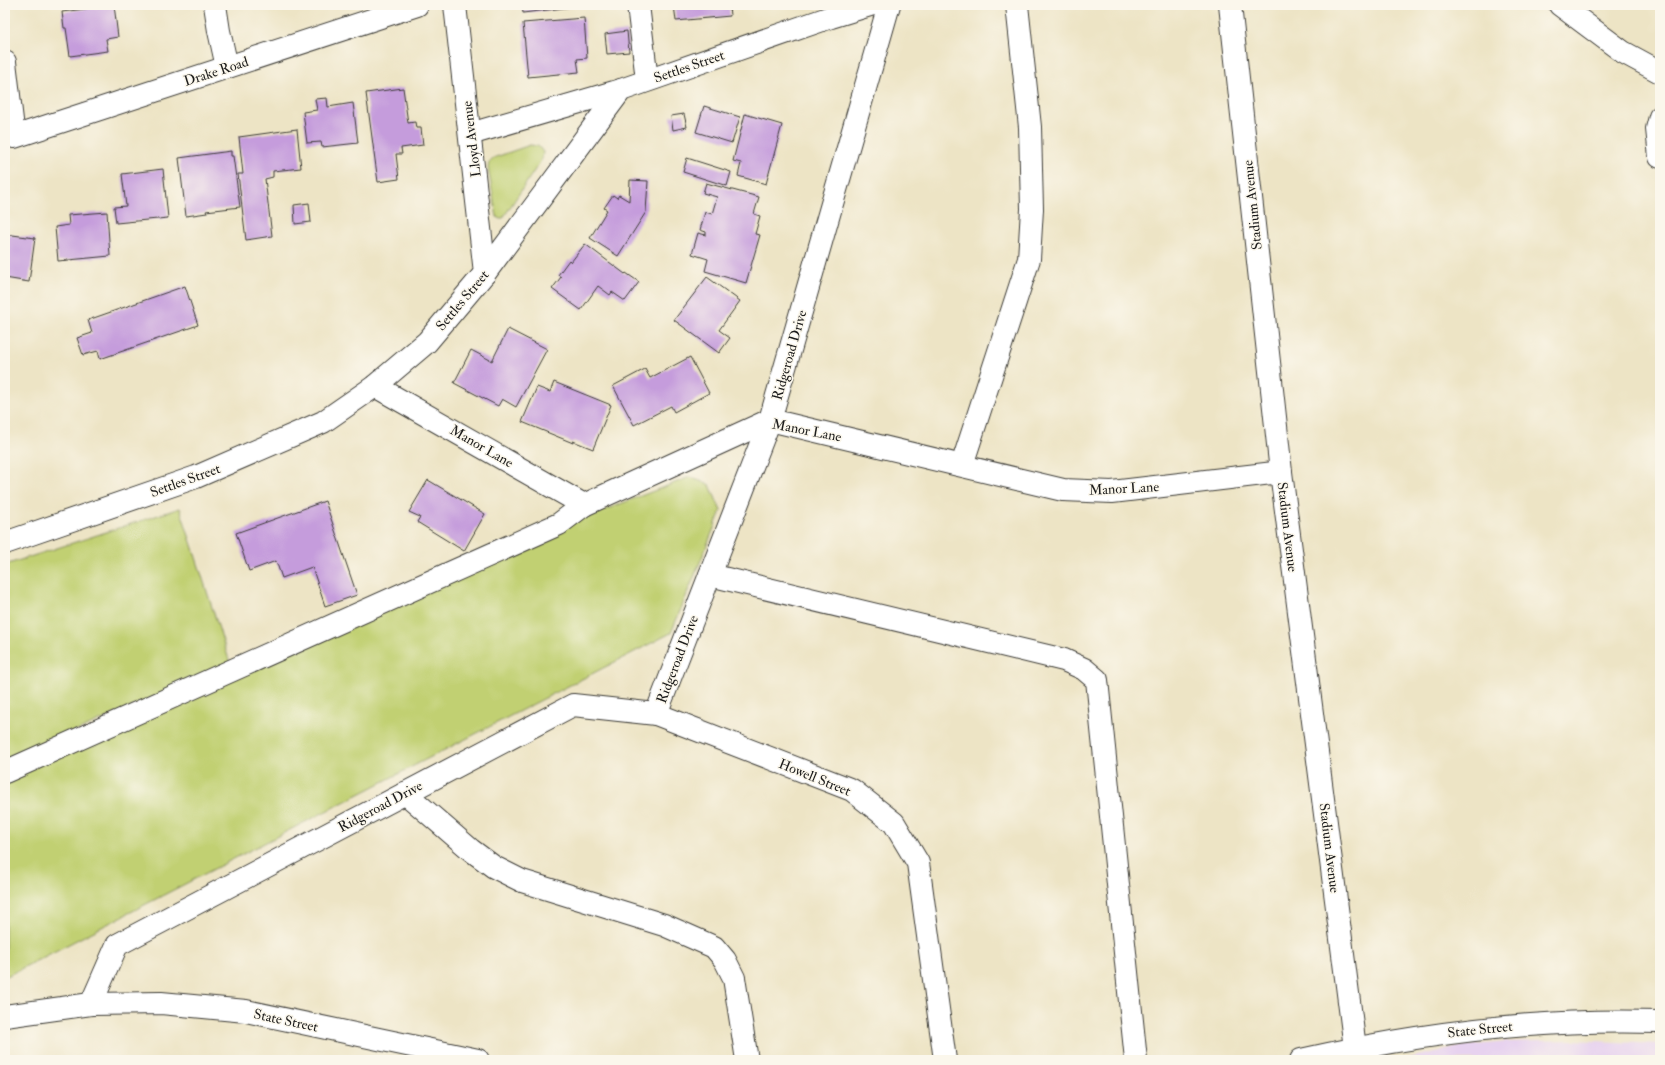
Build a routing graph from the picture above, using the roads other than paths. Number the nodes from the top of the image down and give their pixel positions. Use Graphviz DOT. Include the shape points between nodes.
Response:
graph roads {
  1 [pos="215,5"];
  2 [pos="417,5"];
  3 [pos="455,5"];
  4 [pos="638,5"];
  5 [pos="870,5"];
  6 [pos="889,5"];
  7 [pos="1017,5"];
  8 [pos="1230,5"];
  9 [pos="1560,5"];
  10 [pos="830,11"];
  11 [pos="5,62"];
  12 [pos="227,67"];
  13 [pos="1660,72"];
  14 [pos="647,80"];
  15 [pos="620,90"];
  16 [pos="1660,117"];
  17 [pos="470,134"];
  18 [pos="1660,157"];
  19 [pos="486,273"];
  20 [pos="375,386"];
  21 [pos="770,420"];
  22 [pos="962,465"];
  23 [pos="1281,472"];
  24 [pos="584,505"];
  25 [pos="5,542"];
  26 [pos="710,575"];
  27 [pos="656,714"];
  28 [pos="5,772"];
  29 [pos="405,793"];
  30 [pos="91,1004"];
  31 [pos="5,1016"];
  32 [pos="1660,1022"];
  33 [pos="1355,1048"];
  34 [pos="478,1060"];
  35 [pos="747,1060"];
  36 [pos="945,1060"];
  37 [pos="1136,1060"];
  38 [pos="1302,1060"];
  1 -- 12 [label="street"];
  2 -- 12 [label="street, Drake Road"];
  3 -- 17 [label="street, Lloyd Avenue"];
  4 -- 14 [label="street"];
  5 -- 10 [label="street, Settles Street"];
  6 -- 21 [label="street, Ridgeroad Drive"];
  7 -- 22 [label="street" via="1030,126 1032,209 1029,260"];
  8 -- 23 [label="street, Stadium Avenue"];
  9 -- 13 [label="street" via="1623,52"];
  10 -- 14 [label="street, Settles Street"];
  11 -- 12 [label="street, Drake Road" via="14,137"];
  14 -- 15 [label="street, Settles Street"];
  15 -- 17 [label="street"];
  15 -- 19 [label="street, Settles Street"];
  16 -- 18 [label="street" via="1657,129"];
  17 -- 19 [label="street, Lloyd Avenue"];
  19 -- 20 [label="street, Settles Street" via="427,342"];
  20 -- 24 [label="street, Manor Lane"];
  20 -- 25 [label="street, Settles Street" via="323,422 196,477"];
  21 -- 22 [label="street, Manor Lane"];
  21 -- 24 [label="street, Manor Lane"];
  21 -- 26 [label="street, Ridgeroad Drive"];
  22 -- 23 [label="street, Manor Lane" via="1063,490 1112,492"];
  23 -- 33 [label="street, Stadium Avenue"];
  24 -- 28 [label="street" via="559,524"];
  26 -- 27 [label="street, Ridgeroad Drive"];
  26 -- 37 [label="street" via="1064,660 1084,669 1097,680"];
  27 -- 29 [label="street, Ridgeroad Drive" via="573,705"];
  27 -- 36 [label="street, Howell Street" via="852,790 894,823 918,863"];
  29 -- 30 [label="street, Ridgeroad Drive" via="117,945"];
  29 -- 35 [label="street" via="482,858 522,881 664,925 714,947 725,960 734,978"];
  30 -- 31 [label="street"];
  30 -- 34 [label="street, State Street" via="161,1003 246,1011"];
  32 -- 33 [label="street, State Street" via="1614,1020 1541,1023 1446,1032"];
  33 -- 38 [label="street, State Street"];
}
